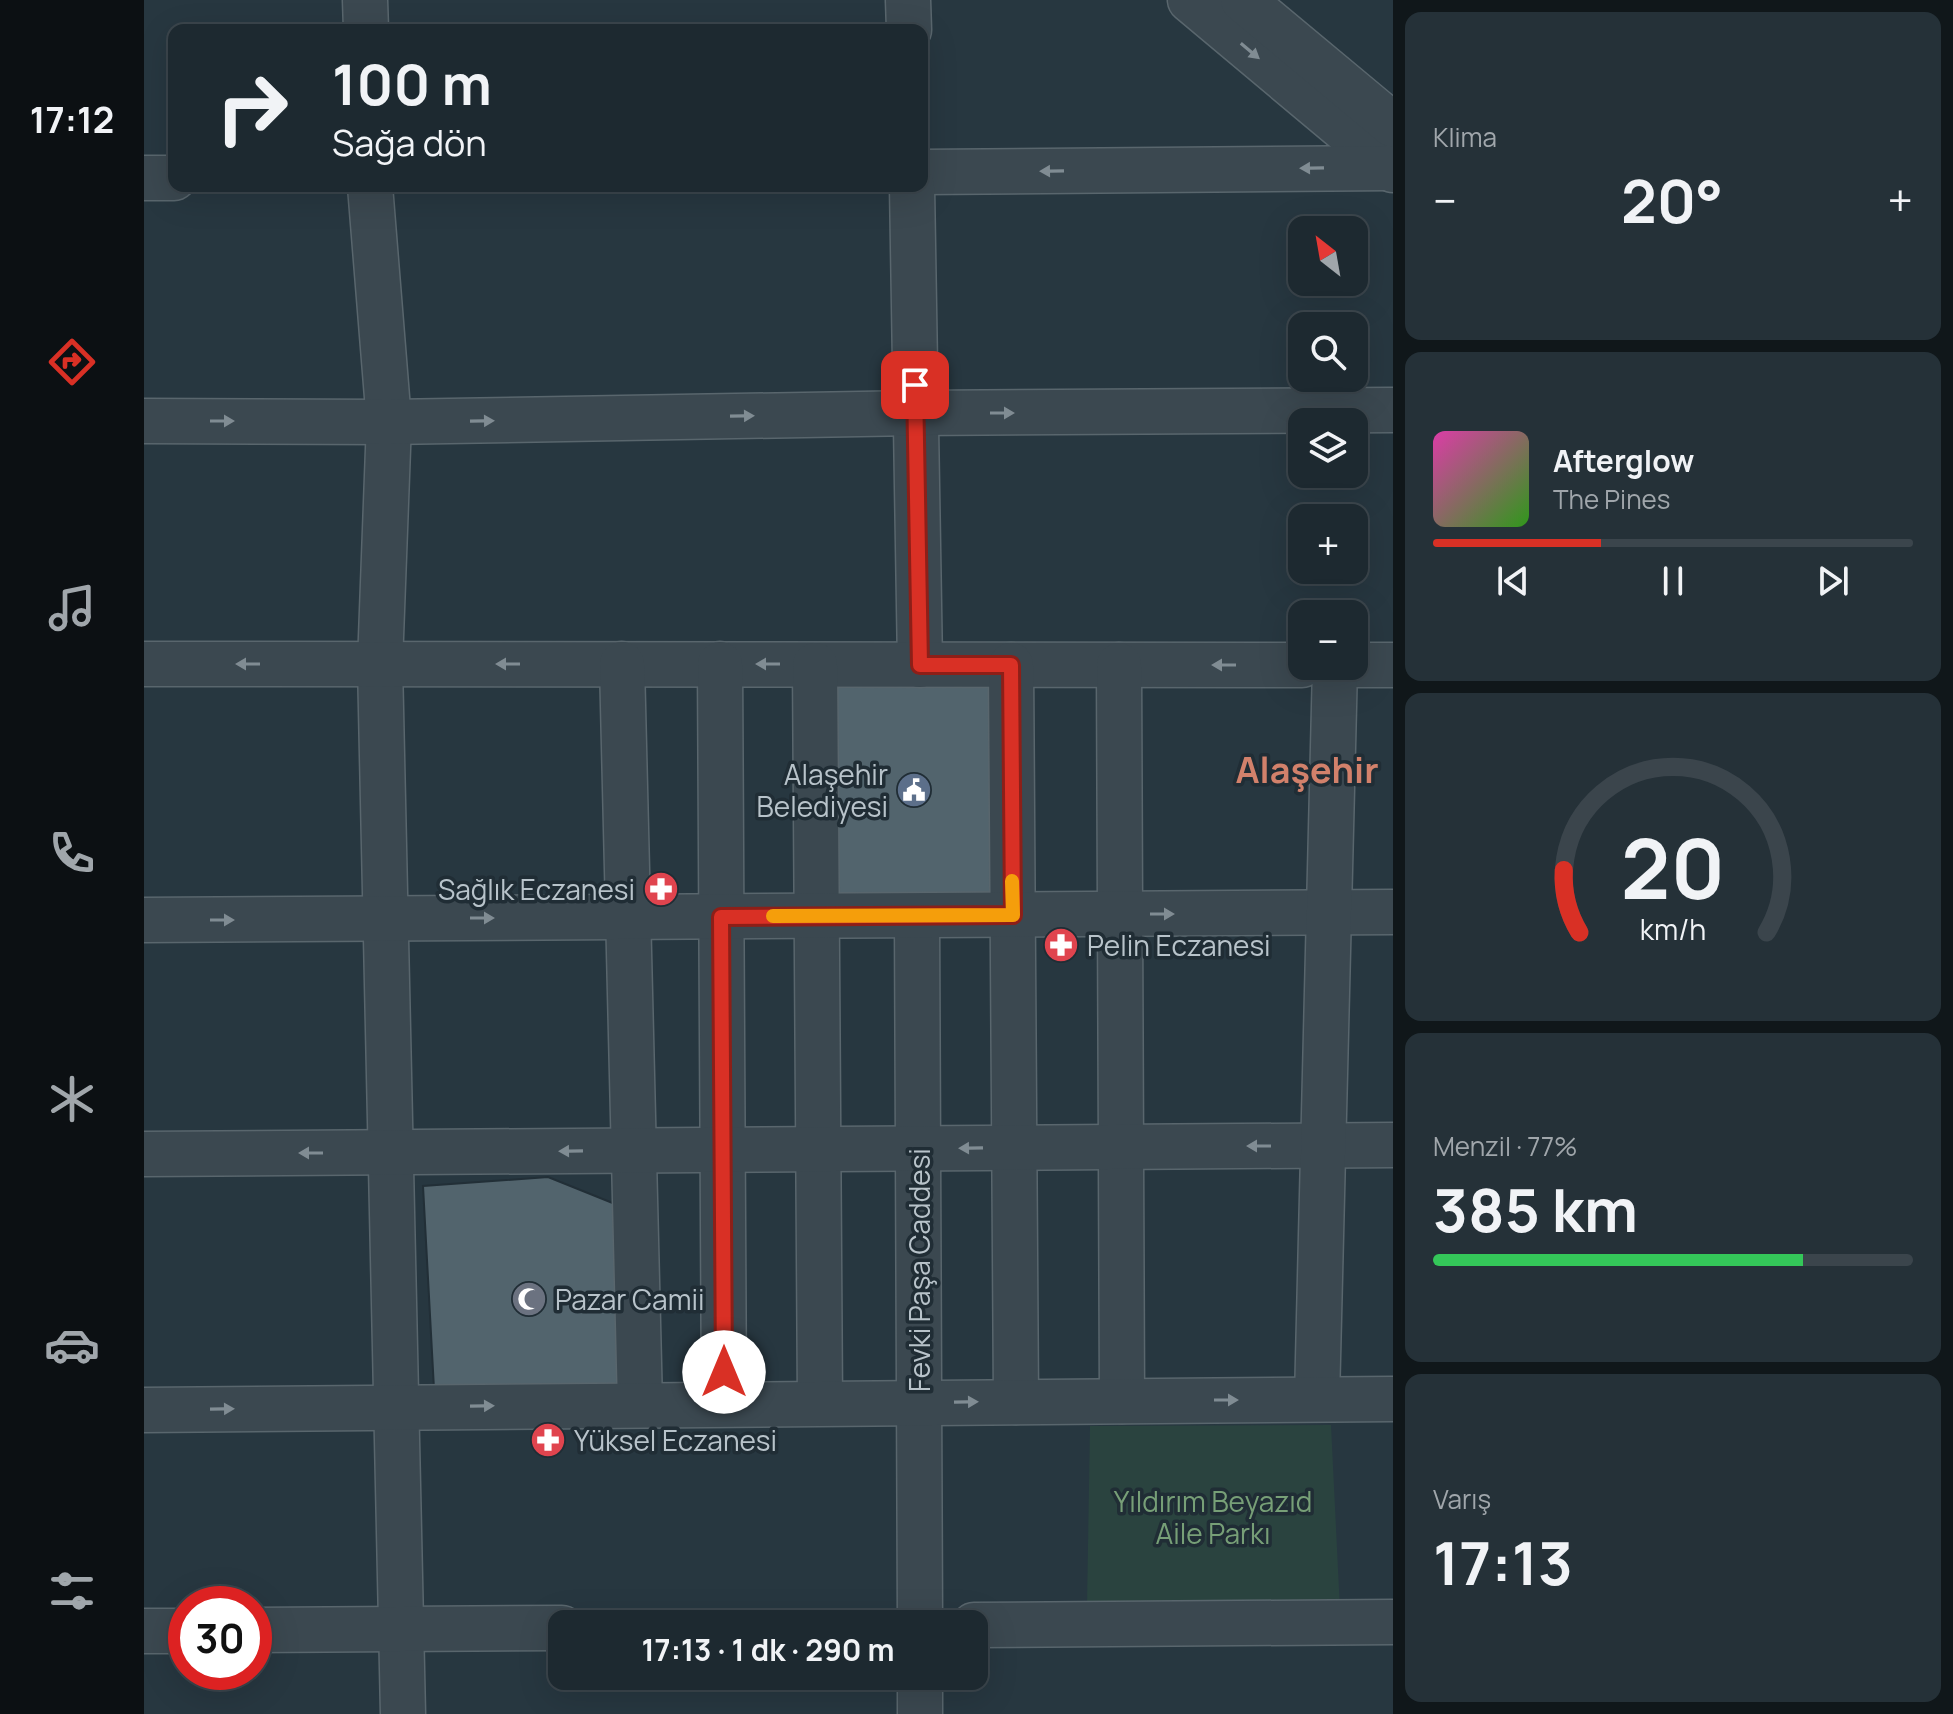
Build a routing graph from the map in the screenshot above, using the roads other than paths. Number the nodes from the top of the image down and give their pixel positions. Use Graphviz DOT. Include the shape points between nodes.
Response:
graph roads {
  1 [pos="365,0"];
  2 [pos="908,0"];
  3 [pos="1190,0"];
  4 [pos="1243,0"];
  5 [pos="366,24"];
  6 [pos="909,24"];
  7 [pos="1393,125"];
  8 [pos="1392,169"];
  9 [pos="928,172"];
  10 [pos="144,178"];
  11 [pos="168,178"];
  12 [pos="370,192"];
  13 [pos="912,192"];
  14 [pos="1393,410"];
  15 [pos="916,413"];
  16 [pos="144,421"];
  17 [pos="389,422"];
  18 [pos="144,664"];
  19 [pos="380,664"];
  20 [pos="622,664"];
  21 [pos="720,664"];
  22 [pos="815,665"];
  23 [pos="920,665"];
  24 [pos="1011,665"];
  25 [pos="1119,665"];
  26 [pos="1288,665"];
  27 [pos="1368,665"];
  28 [pos="1393,665"];
  29 [pos="1335,680"];
  30 [pos="1393,912"];
  31 [pos="1329,913"];
  32 [pos="1120,914"];
  33 [pos="1013,915"];
  34 [pos="817,916"];
  35 [pos="917,916"];
  36 [pos="628,917"];
  37 [pos="721,917"];
  38 [pos="385,919"];
  39 [pos="144,920"];
  40 [pos="1393,1145"];
  41 [pos="1323,1146"];
  42 [pos="1121,1147"];
  43 [pos="1014,1148"];
  44 [pos="819,1149"];
  45 [pos="918,1149"];
  46 [pos="634,1150"];
  47 [pos="722,1150"];
  48 [pos="390,1153"];
  49 [pos="144,1154"];
  50 [pos="1317,1399"];
  51 [pos="1393,1399"];
  52 [pos="1122,1401"];
  53 [pos="919,1402"];
  54 [pos="1016,1402"];
  55 [pos="820,1403"];
  56 [pos="724,1404"];
  57 [pos="640,1405"];
  58 [pos="396,1407"];
  59 [pos="144,1410"];
  60 [pos="920,1610"];
  61 [pos="1393,1622"];
  62 [pos="988,1625"];
  63 [pos="548,1628"];
  64 [pos="401,1629"];
  65 [pos="272,1630"];
  66 [pos="144,1631"];
  67 [pos="168,1631"];
  68 [pos="920,1690"];
  69 [pos="403,1714"];
  70 [pos="920,1714"];
  1 -- 5 [label="street"];
  2 -- 6 [label="street"];
  3 -- 8 [label="street, one-way"];
  4 -- 7 [label="street"];
  8 -- 9 [label="street, one-way"];
  10 -- 11 [label="street"];
  12 -- 17 [label="street"];
  13 -- 15 [label="street"];
  15 -- 14 [label="street, one-way"];
  17 -- 15 [label="street, one-way"];
  15 -- 23 [label="street"];
  16 -- 17 [label="street, one-way"];
  17 -- 19 [label="street"];
  19 -- 18 [label="street, one-way"];
  20 -- 19 [label="street, one-way"];
  19 -- 38 [label="street"];
  20 -- 21 [label="street"];
  20 -- 36 [label="street"];
  22 -- 21 [label="street, one-way"];
  21 -- 37 [label="street"];
  22 -- 23 [label="street"];
  22 -- 34 [label="street"];
  23 -- 24 [label="street"];
  24 -- 25 [label="street"];
  24 -- 33 [label="street"];
  26 -- 25 [label="street, one-way"];
  25 -- 32 [label="street"];
  27 -- 28 [label="street"];
  29 -- 31 [label="street"];
  30 -- 31 [label="street"];
  32 -- 31 [label="street, one-way"];
  31 -- 41 [label="street"];
  32 -- 33 [label="street"];
  32 -- 42 [label="street"];
  33 -- 35 [label="street"];
  33 -- 43 [label="street"];
  34 -- 35 [label="street"];
  34 -- 37 [label="street"];
  34 -- 44 [label="street"];
  35 -- 45 [label="street, Fevki Paşa Caddesi"];
  36 -- 37 [label="street"];
  38 -- 36 [label="street, one-way"];
  36 -- 46 [label="street"];
  37 -- 47 [label="street"];
  39 -- 38 [label="street, one-way"];
  38 -- 48 [label="street"];
  40 -- 41 [label="street"];
  41 -- 42 [label="street, one-way"];
  41 -- 50 [label="street"];
  42 -- 43 [label="street"];
  42 -- 52 [label="street"];
  43 -- 45 [label="street, one-way"];
  43 -- 54 [label="street"];
  44 -- 45 [label="street"];
  44 -- 47 [label="street"];
  44 -- 55 [label="street"];
  45 -- 53 [label="street, Fevki Paşa Caddesi"];
  46 -- 47 [label="street"];
  46 -- 48 [label="street, one-way"];
  46 -- 57 [label="street"];
  47 -- 56 [label="street"];
  48 -- 49 [label="street, one-way"];
  48 -- 58 [label="street"];
  50 -- 51 [label="street"];
  52 -- 50 [label="street, one-way"];
  52 -- 54 [label="street"];
  53 -- 54 [label="street, one-way"];
  53 -- 55 [label="street"];
  53 -- 60 [label="street, Fevki Paşa Caddesi"];
  55 -- 56 [label="street"];
  56 -- 57 [label="street"];
  58 -- 57 [label="street, one-way"];
  59 -- 58 [label="street, one-way"];
  58 -- 64 [label="street"];
  61 -- 62 [label="street"];
  63 -- 64 [label="street"];
  64 -- 65 [label="street"];
  64 -- 69 [label="street"];
  66 -- 67 [label="street"];
  68 -- 70 [label="street"];
}
